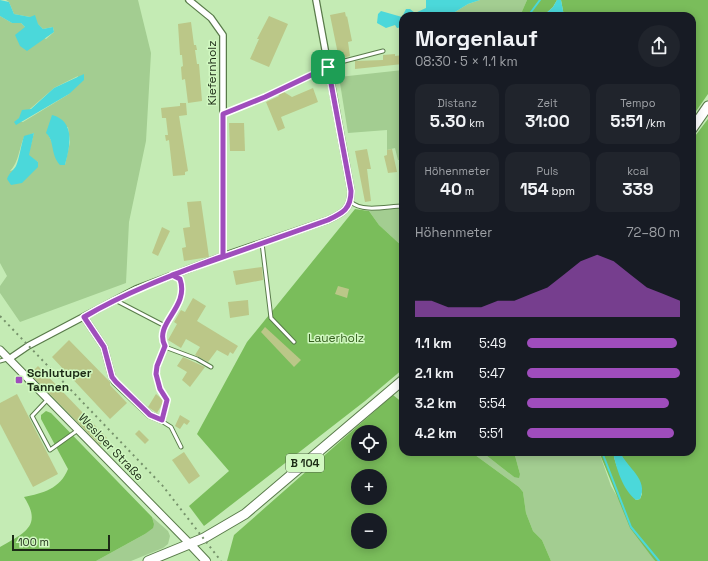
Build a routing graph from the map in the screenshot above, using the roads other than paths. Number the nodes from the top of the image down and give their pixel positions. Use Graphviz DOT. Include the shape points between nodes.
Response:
graph roads {
  1 [pos="189,0"];
  2 [pos="316,0"];
  3 [pos="383,51"];
  4 [pos="328,67"];
  5 [pos="708,106"];
  6 [pos="223,114"];
  7 [pos="696,123"];
  8 [pos="349,205"];
  9 [pos="399,206"];
  10 [pos="262,243"];
  11 [pos="223,256"];
  12 [pos="172,275"];
  13 [pos="114,299"];
  14 [pos="84,317"];
  15 [pos="165,326"];
  16 [pos="294,342"];
  17 [pos="165,346"];
  18 [pos="0,350"];
  19 [pos="9,359"];
  20 [pos="0,361"];
  21 [pos="211,366"];
  22 [pos="399,383"];
  23 [pos="48,399"];
  24 [pos="162,420"];
  25 [pos="78,430"];
  26 [pos="181,447"];
  27 [pos="190,544"];
  28 [pos="148,561"];
  29 [pos="206,561"];
  1 -- 6 [label="street, Kiefernholz" via="211,18 223,35"];
  2 -- 4 [label="street"];
  3 -- 4 [label="lane"];
  4 -- 6 [label="lane"];
  4 -- 8 [label="street" via="351,191"];
  5 -- 7 [label="main road"];
  6 -- 11 [label="street, Kiefernholz"];
  8 -- 9 [label="lane" via="369,208"];
  8 -- 10 [label="street" via="344,212 328,220"];
  10 -- 11 [label="street"];
  10 -- 16 [label="lane" via="271,318"];
  11 -- 12 [label="street"];
  12 -- 13 [label="street"];
  12 -- 15 [label="lane" via="180,279 182,296"];
  13 -- 14 [label="street"];
  13 -- 15 [label="lane"];
  14 -- 19 [label="street" via="28,346"];
  14 -- 24 [label="street" via="104,347 112,377 150,415"];
  15 -- 17 [label="lane" via="162,340"];
  17 -- 21 [label="lane"];
  17 -- 24 [label="lane" via="156,374 160,389 167,400"];
  18 -- 19 [label="street, Wesloer Straße"];
  19 -- 20 [label="lane"];
  19 -- 23 [label="street, Wesloer Straße"];
  22 -- 27 [label="main road, B 104" via="245,514 220,530"];
  23 -- 25 [label="street, Wesloer Straße"];
  23 -- 25 [label="lane" via="32,416 50,450"];
  24 -- 26 [label="lane" via="175,432"];
  25 -- 27 [label="street, Wesloer Straße"];
  27 -- 28 [label="main road, B 104"];
  27 -- 29 [label="main road, Wesloer Straße"];
}
